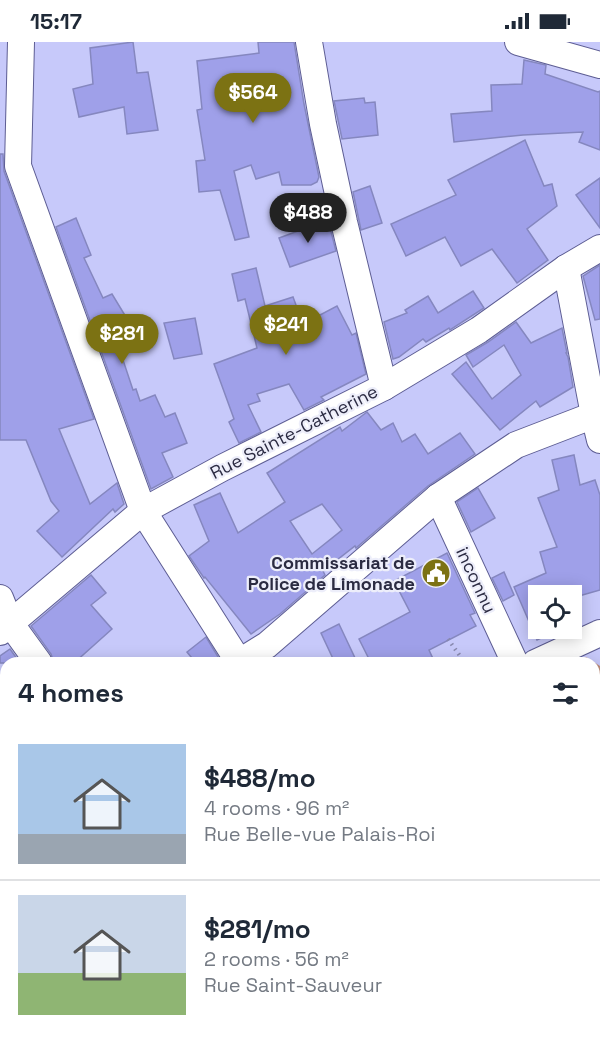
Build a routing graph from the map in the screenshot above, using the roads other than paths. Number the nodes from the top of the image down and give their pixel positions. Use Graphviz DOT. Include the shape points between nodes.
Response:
graph roads {
  1 [pos="21,42"];
  2 [pos="309,42"];
  3 [pos="518,42"];
  4 [pos="600,65"];
  5 [pos="600,248"];
  6 [pos="566,268"];
  7 [pos="384,387"];
  8 [pos="594,415"];
  9 [pos="600,440"];
  10 [pos="438,497"];
  11 [pos="143,511"];
  12 [pos="0,598"];
  13 [pos="5,627"];
  14 [pos="600,633"];
  15 [pos="273,654"];
  16 [pos="33,657"];
  17 [pos="235,657"];
  18 [pos="512,657"];
  19 [pos="548,657"];
  1 -- 11 [label="street" via="18,166"];
  2 -- 7 [label="street" via="344,222"];
  3 -- 4 [label="street"];
  5 -- 6 [label="street, Rue Sainte-Catherine"];
  6 -- 7 [label="street, Rue Sainte-Catherine" via="479,330"];
  6 -- 8 [label="street"];
  7 -- 11 [label="street, Rue Sainte-Catherine"];
  8 -- 9 [label="street"];
  8 -- 10 [label="street" via="516,445"];
  10 -- 15 [label="street"];
  10 -- 18 [label="street, inconnu"];
  11 -- 13 [label="street, Rue Sainte-Catherine"];
  11 -- 17 [label="street"];
  12 -- 13 [label="street"];
  13 -- 16 [label="street"];
  14 -- 19 [label="street"];
}
